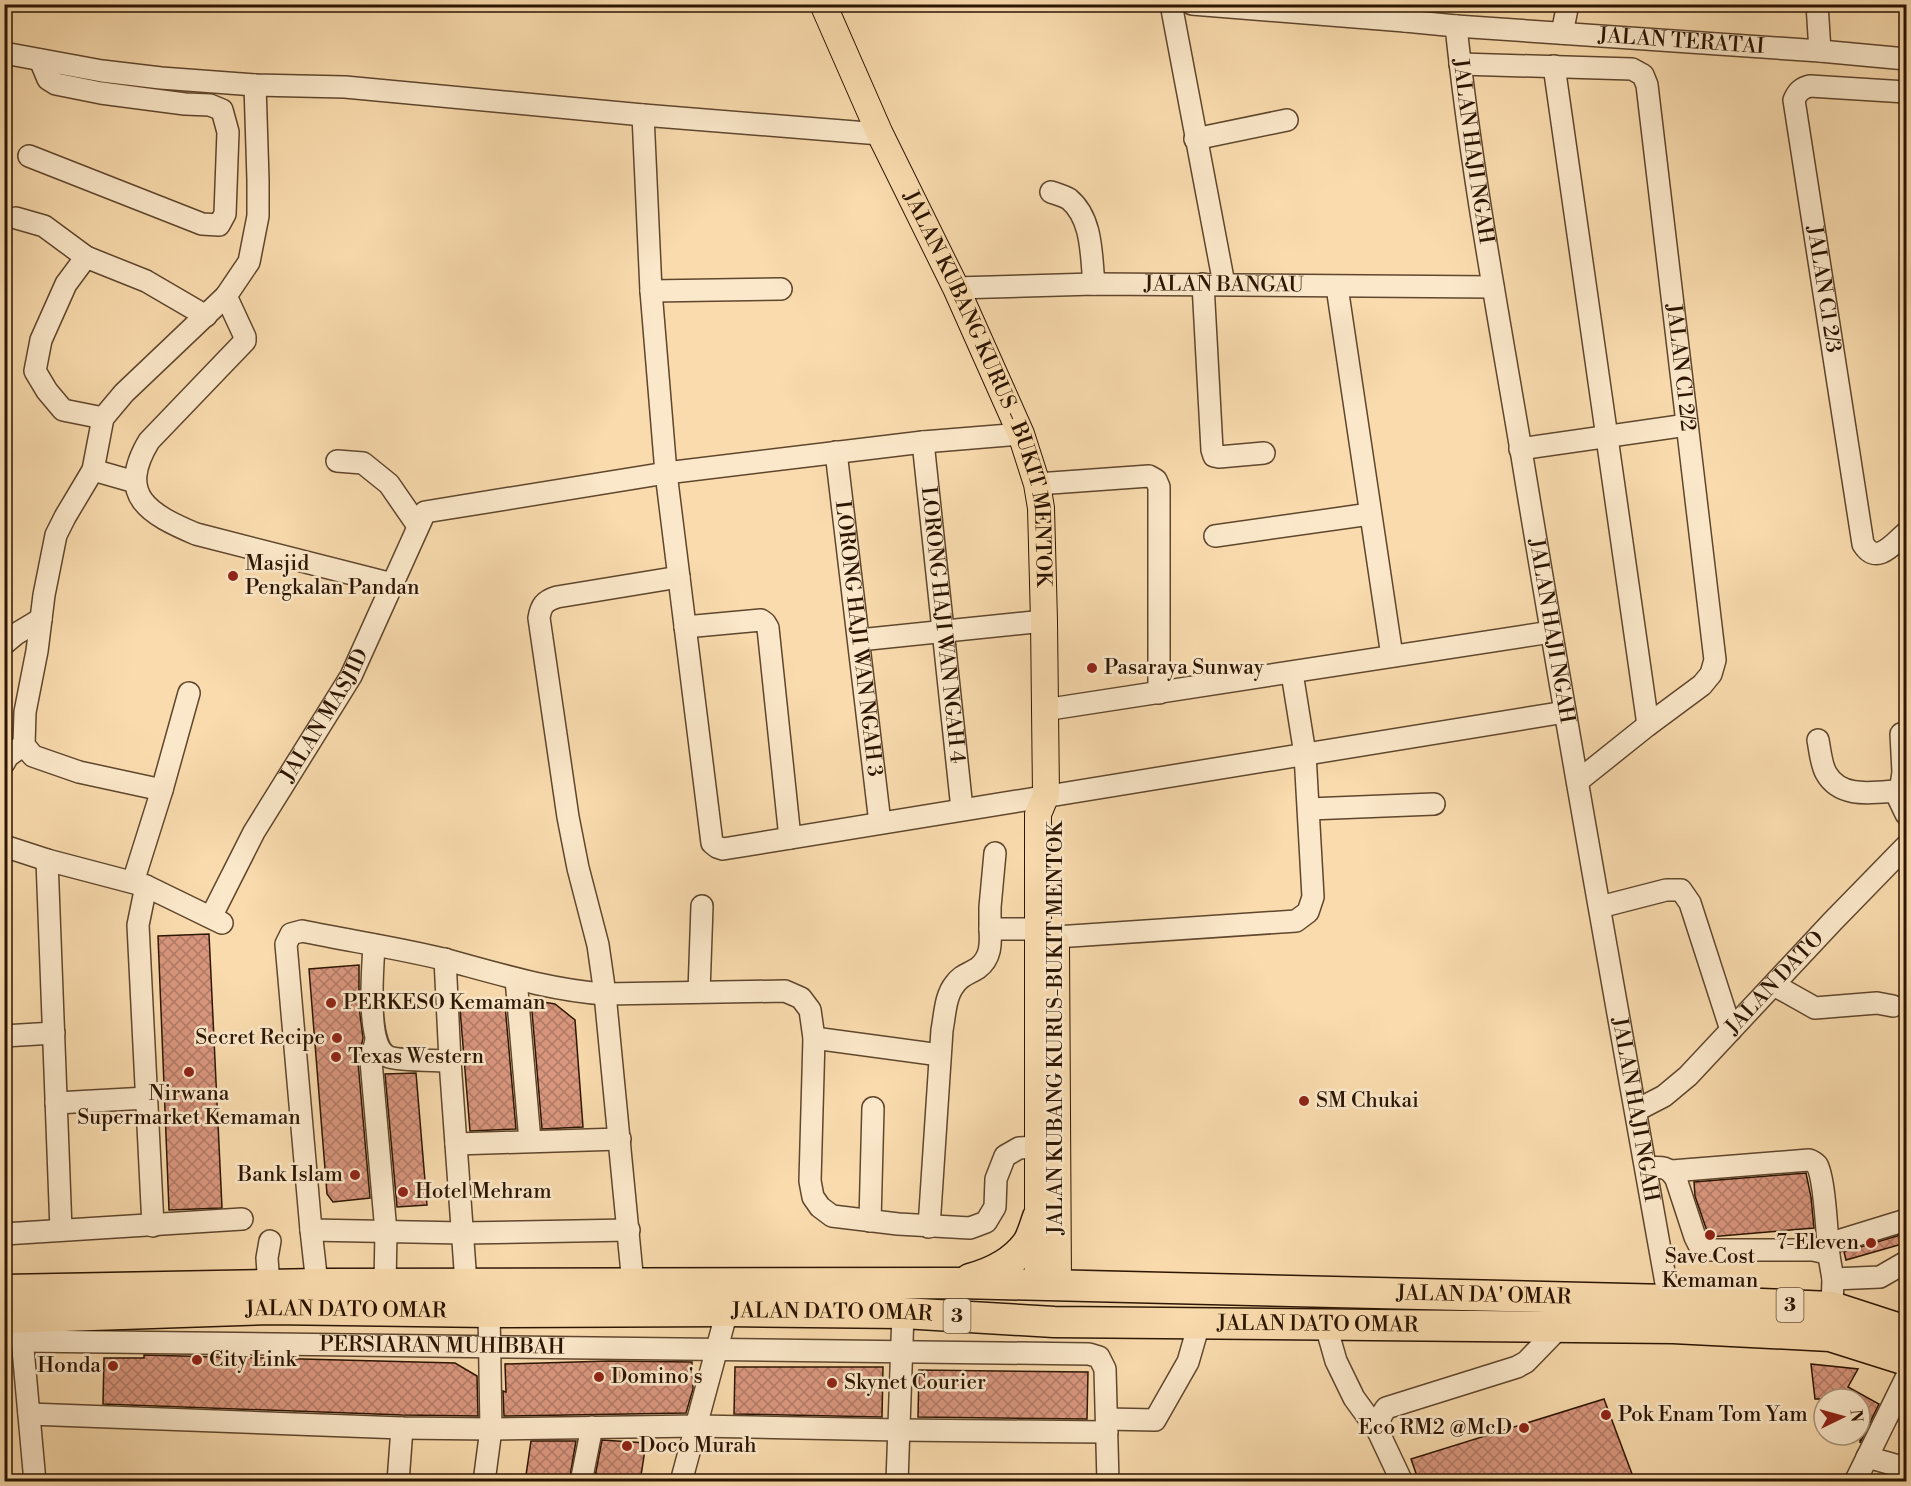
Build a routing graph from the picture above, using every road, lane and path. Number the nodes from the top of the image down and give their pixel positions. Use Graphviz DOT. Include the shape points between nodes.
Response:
graph roads {
  1 [pos="823,4"];
  2 [pos="1171,4"];
  3 [pos="1192,4"];
  4 [pos="1568,4"];
  5 [pos="1817,4"];
  6 [pos="1404,13"];
  7 [pos="1456,26"];
  8 [pos="1562,33"];
  9 [pos="1820,51"];
  10 [pos="4,53"];
  11 [pos="1906,59"];
  12 [pos="40,60"];
  13 [pos="1460,64"];
  14 [pos="1554,66"];
  15 [pos="255,85"];
  16 [pos="1906,92"];
  17 [pos="643,115"];
  18 [pos="1287,120"];
  19 [pos="880,134"];
  20 [pos="1195,139"];
  21 [pos="29,156"];
  22 [pos="1052,192"];
  23 [pos="16,218"];
  24 [pos="86,257"];
  25 [pos="1094,284"];
  26 [pos="1203,284"];
  27 [pos="1224,284"];
  28 [pos="1493,286"];
  29 [pos="1337,287"];
  30 [pos="956,288"];
  31 [pos="781,289"];
  32 [pos="651,291"];
  33 [pos="226,296"];
  34 [pos="206,316"];
  35 [pos="104,418"];
  36 [pos="1687,425"];
  37 [pos="1021,434"];
  38 [pos="1607,436"];
  39 [pos="923,442"];
  40 [pos="1520,449"];
  41 [pos="836,452"];
  42 [pos="1264,453"];
  43 [pos="338,461"];
  44 [pos="93,470"];
  45 [pos="666,473"];
  46 [pos="135,482"];
  47 [pos="1037,484"];
  48 [pos="1370,514"];
  49 [pos="424,518"];
  50 [pos="1906,533"];
  51 [pos="1215,536"];
  52 [pos="679,577"];
  53 [pos="392,584"];
  54 [pos="41,619"];
  55 [pos="1044,621"];
  56 [pos="685,627"];
  57 [pos="943,631"];
  58 [pos="1551,632"];
  59 [pos="859,640"];
  60 [pos="4,644"];
  61 [pos="1392,656"];
  62 [pos="1292,673"];
  63 [pos="189,693"];
  64 [pos="1159,693"];
  65 [pos="1044,710"];
  66 [pos="1565,712"];
  67 [pos="1648,725"];
  68 [pos="1900,734"];
  69 [pos="1818,740"];
  70 [pos="24,745"];
  71 [pos="1305,754"];
  72 [pos="4,763"];
  73 [pos="1578,782"];
  74 [pos="162,790"];
  75 [pos="1895,791"];
  76 [pos="1046,795"];
  77 [pos="1434,804"];
  78 [pos="962,809"];
  79 [pos="1309,809"];
  80 [pos="1906,814"];
  81 [pos="880,823"];
  82 [pos="790,838"];
  83 [pos="4,846"];
  84 [pos="1906,846"];
  85 [pos="995,853"];
  86 [pos="47,860"];
  87 [pos="139,884"];
  88 [pos="702,906"];
  89 [pos="1600,907"];
  90 [pos="990,929"];
  91 [pos="1048,933"];
  92 [pos="374,945"];
  93 [pos="445,959"];
  94 [pos="516,980"];
  95 [pos="1774,985"];
  96 [pos="699,992"];
  97 [pos="605,994"];
  98 [pos="1893,1006"];
  99 [pos="1731,1030"];
  100 [pos="54,1033"];
  101 [pos="4,1036"];
  102 [pos="814,1038"];
  103 [pos="376,1040"];
  104 [pos="940,1055"];
  105 [pos="450,1061"];
  106 [pos="147,1098"];
  107 [pos="56,1103"];
  108 [pos="873,1108"];
  109 [pos="1636,1110"];
  110 [pos="620,1139"];
  111 [pos="530,1142"];
  112 [pos="456,1144"];
  113 [pos="1038,1147"];
  114 [pos="1646,1168"];
  115 [pos="1672,1172"];
  116 [pos="1038,1217"];
  117 [pos="242,1219"];
  118 [pos="1906,1220"];
  119 [pos="870,1221"];
  120 [pos="153,1226"];
  121 [pos="929,1227"];
  122 [pos="61,1230"];
  123 [pos="311,1230"];
  124 [pos="629,1230"];
  125 [pos="386,1232"];
  126 [pos="463,1233"];
  127 [pos="4,1234"];
  128 [pos="270,1241"];
  129 [pos="1829,1250"];
  130 [pos="1906,1262"];
  131 [pos="466,1283"];
  132 [pos="959,1283"];
  133 [pos="317,1284"];
  134 [pos="385,1284"];
  135 [pos="633,1284"];
  136 [pos="269,1286"];
  137 [pos="4,1290"];
  138 [pos="1048,1291"];
  139 [pos="1832,1293"];
  140 [pos="1669,1300"];
  141 [pos="489,1311"];
  142 [pos="727,1311"];
  143 [pos="903,1313"];
  144 [pos="1199,1324"];
  145 [pos="1248,1325"];
  146 [pos="16,1326"];
  147 [pos="1326,1326"];
  148 [pos="1559,1328"];
  149 [pos="1906,1331"];
  150 [pos="490,1347"];
  151 [pos="717,1349"];
  152 [pos="902,1351"];
  153 [pos="1906,1360"];
  154 [pos="1906,1378"];
  155 [pos="29,1414"];
  156 [pos="1107,1425"];
  157 [pos="697,1426"];
  158 [pos="592,1427"];
  159 [pos="402,1428"];
  160 [pos="491,1429"];
  161 [pos="899,1430"];
  162 [pos="1378,1431"];
  163 [pos="1867,1457"];
  164 [pos="1906,1468"];
  165 [pos="35,1482"];
  166 [pos="398,1482"];
  167 [pos="484,1482"];
  168 [pos="581,1482"];
  169 [pos="681,1482"];
  170 [pos="897,1482"];
  171 [pos="1108,1482"];
  172 [pos="1402,1482"];
  173 [pos="1854,1482"];
  1 -- 19 [label="main road, JALAN KUBANG KURUS - BUKIT MENTOK"];
  2 -- 20 [label="street"];
  3 -- 6 [label="street"];
  4 -- 8 [label="street"];
  5 -- 9 [label="street"];
  6 -- 7 [label="street"];
  7 -- 8 [label="street, JALAN TERATAI"];
  7 -- 13 [label="street, JALAN HAJI NGAH"];
  8 -- 9 [label="street, JALAN TERATAI"];
  9 -- 11 [label="street, JALAN TERATAI"];
  10 -- 12 [label="street"];
  12 -- 15 [label="street" via="160,78"];
  12 -- 21 [label="street" via="48,79 56,84 210,105 222,110 228,132 225,214 219,225 202,224"];
  13 -- 14 [label="street, JALAN C1 2/2"];
  13 -- 28 [label="street, JALAN HAJI NGAH"];
  14 -- 36 [label="street, JALAN C1 2/2" via="1632,69 1643,75 1647,85"];
  14 -- 38 [label="street"];
  15 -- 17 [label="street" via="345,87"];
  15 -- 33 [label="street" via="258,216 249,262"];
  16 -- 50 [label="street, JALAN C1 2/3" via="1810,86 1797,93 1794,100 1863,544 1867,551 1881,553"];
  17 -- 19 [label="street"];
  17 -- 32 [label="street"];
  18 -- 20 [label="street"];
  19 -- 30 [label="main road, JALAN KUBANG KURUS - BUKIT MENTOK"];
  20 -- 27 [label="street"];
  22 -- 25 [label="street" via="1067,198 1081,213 1089,236"];
  23 -- 24 [label="street" via="44,226"];
  24 -- 34 [label="street" via="146,281"];
  24 -- 35 [label="street" via="66,284 41,340 35,371 63,410"];
  25 -- 26 [label="street, JALAN BANGAU"];
  25 -- 30 [label="street, JALAN BANGAU"];
  26 -- 27 [label="street, JALAN BANGAU"];
  26 -- 42 [label="street" via="1214,456"];
  27 -- 29 [label="street, JALAN BANGAU"];
  28 -- 29 [label="street, JALAN BANGAU"];
  28 -- 40 [label="street, JALAN HAJI NGAH"];
  29 -- 48 [label="street"];
  30 -- 37 [label="main road, JALAN KUBANG KURUS - BUKIT MENTOK"];
  31 -- 32 [label="street"];
  32 -- 45 [label="street"];
  33 -- 34 [label="street"];
  33 -- 46 [label="street" via="245,337 244,344 149,441 140,456"];
  34 -- 35 [label="street" via="124,393"];
  35 -- 44 [label="street"];
  36 -- 38 [label="street"];
  36 -- 67 [label="street, JALAN C1 2/2" via="1715,660 1712,674 1702,685"];
  37 -- 39 [label="street"];
  37 -- 47 [label="main road, JALAN KUBANG KURUS - BUKIT MENTOK"];
  38 -- 40 [label="street"];
  38 -- 67 [label="street"];
  39 -- 41 [label="street"];
  39 -- 57 [label="street, LORONG HAJI WAN NGAH 4"];
  40 -- 58 [label="street, JALAN HAJI NGAH"];
  41 -- 45 [label="street"];
  41 -- 59 [label="street, LORONG HAJI WAN NGAH 3"];
  43 -- 49 [label="street" via="363,463"];
  44 -- 46 [label="street"];
  44 -- 54 [label="street" via="56,535"];
  45 -- 49 [label="street"];
  45 -- 52 [label="street"];
  46 -- 53 [label="street" via="151,511 196,534"];
  47 -- 55 [label="main road, JALAN KUBANG KURUS - BUKIT MENTOK"];
  47 -- 64 [label="street" via="1149,476 1156,480"];
  48 -- 51 [label="street"];
  48 -- 61 [label="street"];
  49 -- 53 [label="street, JALAN MASJID"];
  52 -- 56 [label="street"];
  52 -- 97 [label="street" via="557,597 541,607 539,618 568,817 598,945"];
  53 -- 87 [label="street, JALAN MASJID" via="351,676 254,832 217,920"];
  54 -- 60 [label="street"];
  54 -- 70 [label="street" via="25,712"];
  55 -- 57 [label="street"];
  55 -- 65 [label="main road, JALAN KUBANG KURUS - BUKIT MENTOK"];
  56 -- 82 [label="street" via="761,620 768,628"];
  56 -- 82 [label="street" via="712,843 723,849"];
  57 -- 59 [label="street"];
  57 -- 78 [label="street, LORONG HAJI WAN NGAH 4"];
  58 -- 61 [label="street"];
  58 -- 66 [label="street, JALAN HAJI NGAH"];
  59 -- 81 [label="street, LORONG HAJI WAN NGAH 3"];
  61 -- 62 [label="street"];
  62 -- 64 [label="street"];
  62 -- 71 [label="street"];
  63 -- 74 [label="street"];
  64 -- 65 [label="street"];
  65 -- 76 [label="main road, JALAN KUBANG KURUS - BUKIT MENTOK"];
  66 -- 71 [label="street"];
  66 -- 73 [label="street, JALAN HAJI NGAH"];
  67 -- 73 [label="street, JALAN C1 2/2"];
  68 -- 75 [label="street" via="1903,772 1901,786"];
  69 -- 75 [label="street" via="1826,772 1837,786 1860,794"];
  70 -- 72 [label="street"];
  70 -- 74 [label="street" via="33,756 60,766"];
  71 -- 76 [label="street"];
  71 -- 79 [label="street"];
  73 -- 89 [label="street, JALAN HAJI NGAH"];
  74 -- 87 [label="street"];
  75 -- 80 [label="street"];
  76 -- 78 [label="street"];
  76 -- 91 [label="main road, JALAN KUBANG KURUS-BUKIT MENTOK" via="1056,814"];
  77 -- 79 [label="street"];
  78 -- 81 [label="street"];
  79 -- 91 [label="street" via="1313,897 1308,912 1296,921"];
  81 -- 82 [label="street"];
  83 -- 86 [label="street"];
  84 -- 95 [label="street, JALAN DATO"];
  85 -- 90 [label="street"];
  86 -- 87 [label="street"];
  86 -- 100 [label="street"];
  87 -- 106 [label="street"];
  88 -- 96 [label="street"];
  89 -- 99 [label="street" via="1666,890 1681,890 1690,903"];
  89 -- 109 [label="street, JALAN HAJI NGAH"];
  90 -- 91 [label="street"];
  90 -- 104 [label="street" via="987,958 953,986"];
  91 -- 113 [label="main road, JALAN KUBANG KURUS-BUKIT MENTOK"];
  91 -- 138 [label="main road, JALAN KUBANG KURUS-BUKIT MENTOK"];
  92 -- 93 [label="street"];
  92 -- 103 [label="street"];
  92 -- 123 [label="street" via="302,931 291,934 286,944"];
  93 -- 94 [label="street"];
  93 -- 105 [label="street"];
  94 -- 97 [label="street"];
  94 -- 111 [label="street"];
  95 -- 98 [label="street" via="1815,1008 1877,1003"];
  95 -- 99 [label="street, JALAN DATO"];
  96 -- 97 [label="street"];
  96 -- 102 [label="street" via="785,991 801,998 810,1010"];
  97 -- 110 [label="street"];
  99 -- 109 [label="street, JALAN DATO" via="1688,1076 1664,1096"];
  100 -- 101 [label="street"];
  100 -- 107 [label="street"];
  102 -- 104 [label="street"];
  102 -- 119 [label="street" via="810,1181 813,1197 832,1216"];
  103 -- 105 [label="street" via="382,1053 390,1058"];
  103 -- 125 [label="street" via="371,1062"];
  104 -- 121 [label="street"];
  105 -- 112 [label="street"];
  106 -- 107 [label="street"];
  106 -- 120 [label="street"];
  107 -- 122 [label="street"];
  108 -- 119 [label="street"];
  109 -- 114 [label="street, JALAN HAJI NGAH"];
  110 -- 111 [label="street"];
  110 -- 124 [label="street"];
  111 -- 112 [label="street"];
  112 -- 126 [label="street"];
  113 -- 116 [label="main road, JALAN KUBANG KURUS-BUKIT MENTOK"];
  113 -- 121 [label="street" via="1019,1148 1005,1156 996,1179 994,1207 986,1222 970,1228"];
  114 -- 115 [label="street" via="1665,1167"];
  114 -- 140 [label="street, JALAN HAJI NGAH"];
  115 -- 129 [label="street" via="1695,1237 1705,1250"];
  115 -- 129 [label="street" via="1809,1160 1817,1165 1822,1187"];
  116 -- 132 [label="highway" via="1028,1243 1006,1264"];
  116 -- 138 [label="main road, JALAN KUBANG KURUS-BUKIT MENTOK"];
  117 -- 120 [label="street"];
  118 -- 129 [label="street"];
  119 -- 121 [label="street"];
  120 -- 122 [label="street"];
  122 -- 127 [label="street"];
  123 -- 125 [label="street"];
  123 -- 133 [label="street"];
  124 -- 126 [label="street"];
  124 -- 135 [label="street"];
  125 -- 126 [label="street"];
  125 -- 134 [label="street"];
  126 -- 131 [label="street"];
  128 -- 136 [label="street"];
  129 -- 139 [label="street"];
  130 -- 139 [label="street" via="1880,1277"];
  131 -- 134 [label="highway, JALAN DATO OMAR / 3"];
  131 -- 135 [label="highway, JALAN DATO OMAR / 3"];
  132 -- 135 [label="highway, JALAN DATO OMAR / 3"];
  132 -- 138 [label="highway, JALAN DATO OMAR / 3"];
  133 -- 134 [label="highway, JALAN DATO OMAR / 3"];
  133 -- 136 [label="highway, JALAN DATO OMAR / 3"];
  136 -- 137 [label="highway, JALAN DATO OMAR / 3"];
  138 -- 140 [label="highway, JALAN DA' OMAR / 3"];
  138 -- 143 [label="highway" via="1039,1308 1026,1310"];
  138 -- 145 [label="highway" via="1058,1308 1070,1311 1205,1316"];
  139 -- 140 [label="highway, JALAN DA' OMAR / 3"];
  139 -- 149 [label="highway, JALAN DA' OMAR / 3"];
  141 -- 142 [label="highway, JALAN DATO OMAR / 3"];
  141 -- 146 [label="highway, JALAN DATO OMAR / 3" via="271,1309"];
  141 -- 150 [label="street"];
  142 -- 143 [label="highway, JALAN DATO OMAR / 3"];
  142 -- 151 [label="street"];
  143 -- 144 [label="highway, JALAN DATO OMAR / 3" via="1054,1322"];
  143 -- 152 [label="street"];
  144 -- 145 [label="highway, JALAN DATO OMAR / 3"];
  144 -- 156 [label="street" via="1188,1362 1155,1420"];
  145 -- 147 [label="highway, JALAN DATO OMAR / 3"];
  146 -- 150 [label="street, PERSIARAN MUHIBBAH"];
  146 -- 155 [label="street"];
  147 -- 148 [label="highway, JALAN DATO OMAR / 3"];
  147 -- 162 [label="street" via="1336,1361 1354,1398"];
  148 -- 153 [label="highway, JALAN DATO OMAR / 3" via="1673,1328 1830,1336"];
  148 -- 162 [label="street" via="1517,1367 1386,1408"];
  150 -- 151 [label="street, PERSIARAN MUHIBBAH"];
  150 -- 160 [label="street"];
  151 -- 152 [label="street, PERSIARAN MUHIBBAH"];
  151 -- 157 [label="street"];
  152 -- 156 [label="street, PERSIARAN MUHIBBAH" via="1099,1357 1106,1369"];
  152 -- 161 [label="street"];
  154 -- 163 [label="street"];
  155 -- 159 [label="street"];
  155 -- 165 [label="street"];
  156 -- 161 [label="street"];
  156 -- 171 [label="street"];
  157 -- 158 [label="street"];
  157 -- 161 [label="street"];
  157 -- 169 [label="street"];
  158 -- 160 [label="street"];
  158 -- 168 [label="street"];
  159 -- 160 [label="street"];
  159 -- 166 [label="street"];
  160 -- 167 [label="street"];
  161 -- 170 [label="street"];
  162 -- 172 [label="street"];
  163 -- 164 [label="street"];
  163 -- 173 [label="street"];
}
